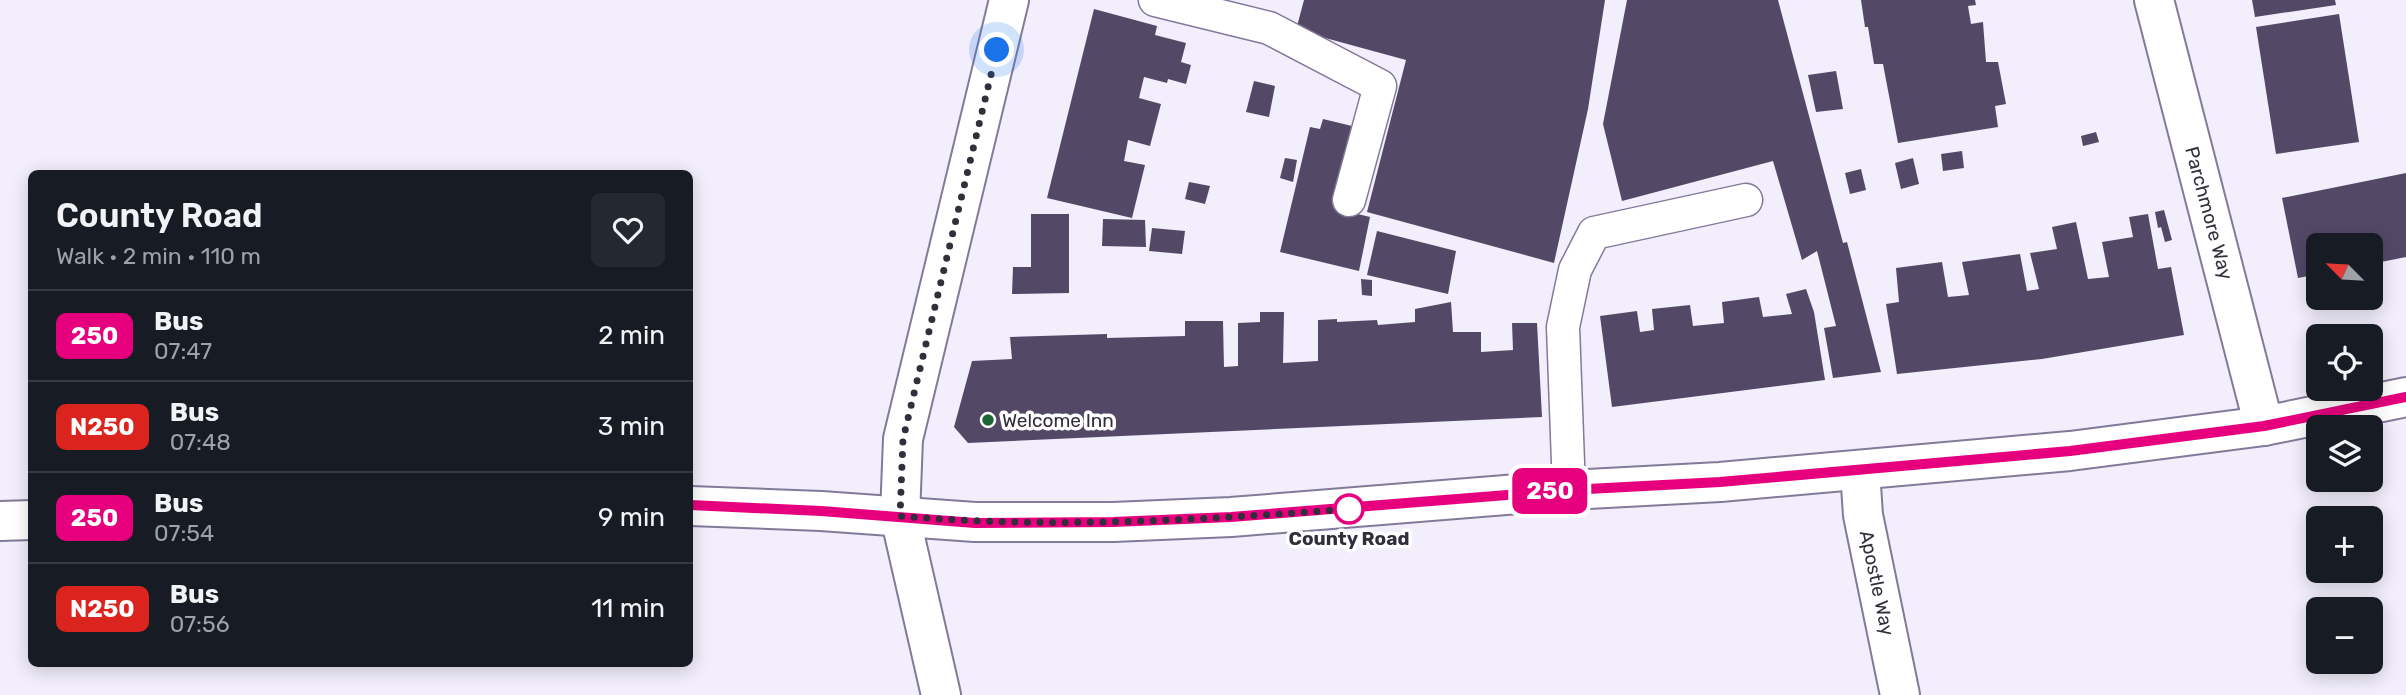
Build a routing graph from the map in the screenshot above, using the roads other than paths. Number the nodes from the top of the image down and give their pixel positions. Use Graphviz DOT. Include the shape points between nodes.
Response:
graph roads {
  1 [pos="1009,0"];
  2 [pos="1155,0"];
  3 [pos="2154,0"];
  4 [pos="1349,200"];
  5 [pos="1746,200"];
  6 [pos="2406,397"];
  7 [pos="2264,426"];
  8 [pos="1860,471"];
  9 [pos="1569,490"];
  10 [pos="693,506"];
  11 [pos="900,516"];
  12 [pos="28,520"];
  13 [pos="0,521"];
  14 [pos="941,695"];
  15 [pos="1900,695"];
  1 -- 11 [label="main road" via="903,439"];
  2 -- 4 [label="lane" via="1269,28 1380,86"];
  3 -- 7 [label="main road, Parchmore Way"];
  5 -- 9 [label="lane" via="1594,233 1574,270 1563,327"];
  6 -- 7 [label="main road"];
  7 -- 8 [label="main road"];
  8 -- 9 [label="main road"];
  8 -- 15 [label="main road, Apostle Way" via="1863,515"];
  9 -- 11 [label="main road" via="1113,522 975,523"];
  10 -- 11 [label="main road"];
  11 -- 14 [label="main road"];
  12 -- 13 [label="main road"];
}
